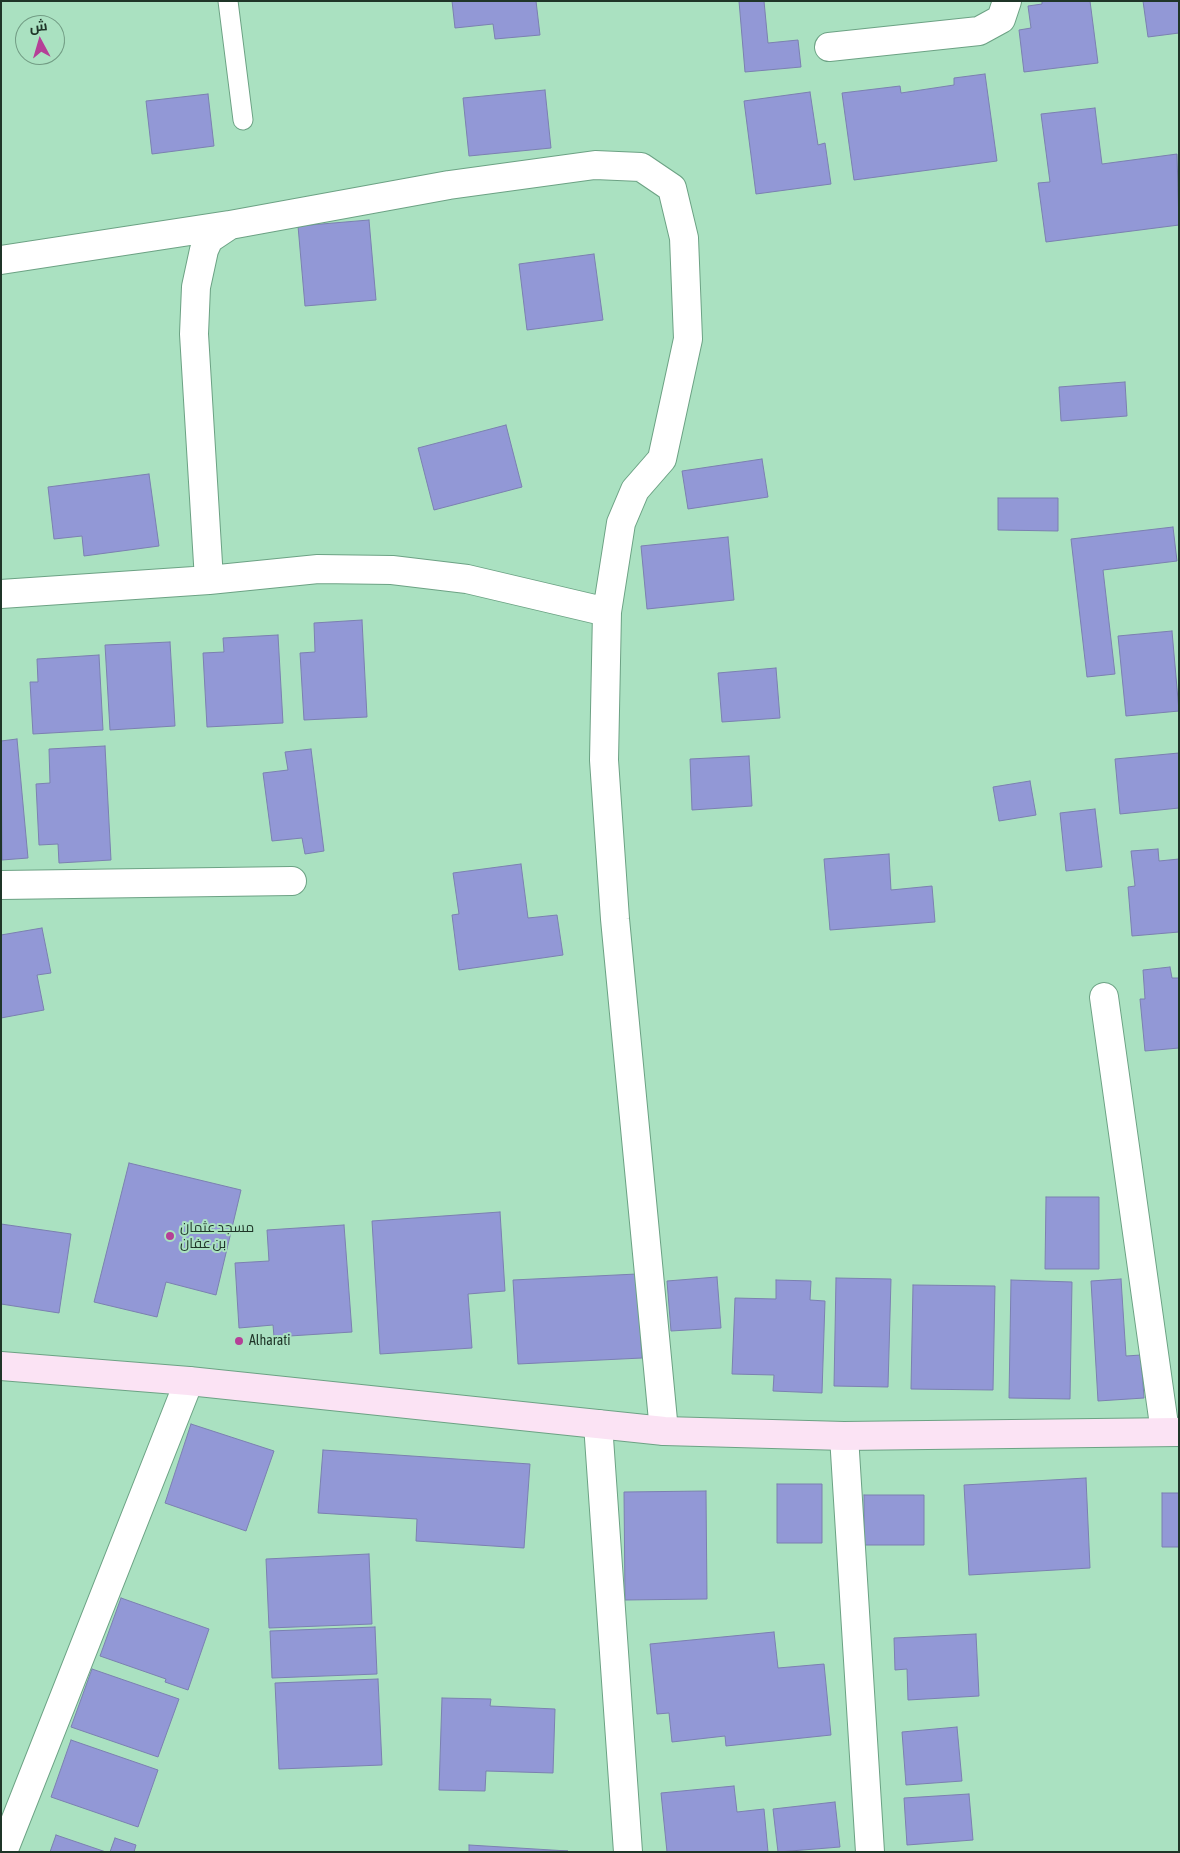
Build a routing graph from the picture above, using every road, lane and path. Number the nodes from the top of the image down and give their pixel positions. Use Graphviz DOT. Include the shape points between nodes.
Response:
graph roads {
  1 [pos="228,1"];
  2 [pos="1007,1"];
  3 [pos="829,48"];
  4 [pos="243,120"];
  5 [pos="230,225"];
  6 [pos="1,260"];
  7 [pos="209,580"];
  8 [pos="1,594"];
  9 [pos="607,612"];
  10 [pos="292,881"];
  11 [pos="1,885"];
  12 [pos="1104,997"];
  13 [pos="1,1366"];
  14 [pos="189,1381"];
  15 [pos="598,1424"];
  16 [pos="664,1431"];
  17 [pos="1172,1432"];
  18 [pos="844,1436"];
  19 [pos="3,1852"];
  20 [pos="628,1852"];
  21 [pos="870,1852"];
  1 -- 4 [label="lane"];
  2 -- 3 [label="street" via="1000,19 979,31"];
  5 -- 6 [label="street"];
  5 -- 7 [label="street" via="208,239 194,310"];
  5 -- 9 [label="street" via="449,185 595,165 641,167 672,188 684,238 688,339 662,459 635,490 621,523"];
  7 -- 8 [label="street"];
  7 -- 9 [label="street" via="318,569 392,570 467,580"];
  9 -- 16 [label="street" via="604,760 615,919"];
  10 -- 11 [label="street"];
  12 -- 17 [label="street"];
  13 -- 14 [label="main road"];
  14 -- 15 [label="main road"];
  14 -- 19 [label="street"];
  15 -- 16 [label="main road"];
  15 -- 20 [label="street"];
  16 -- 18 [label="main road"];
  17 -- 18 [label="main road"];
  18 -- 21 [label="street"];
}
